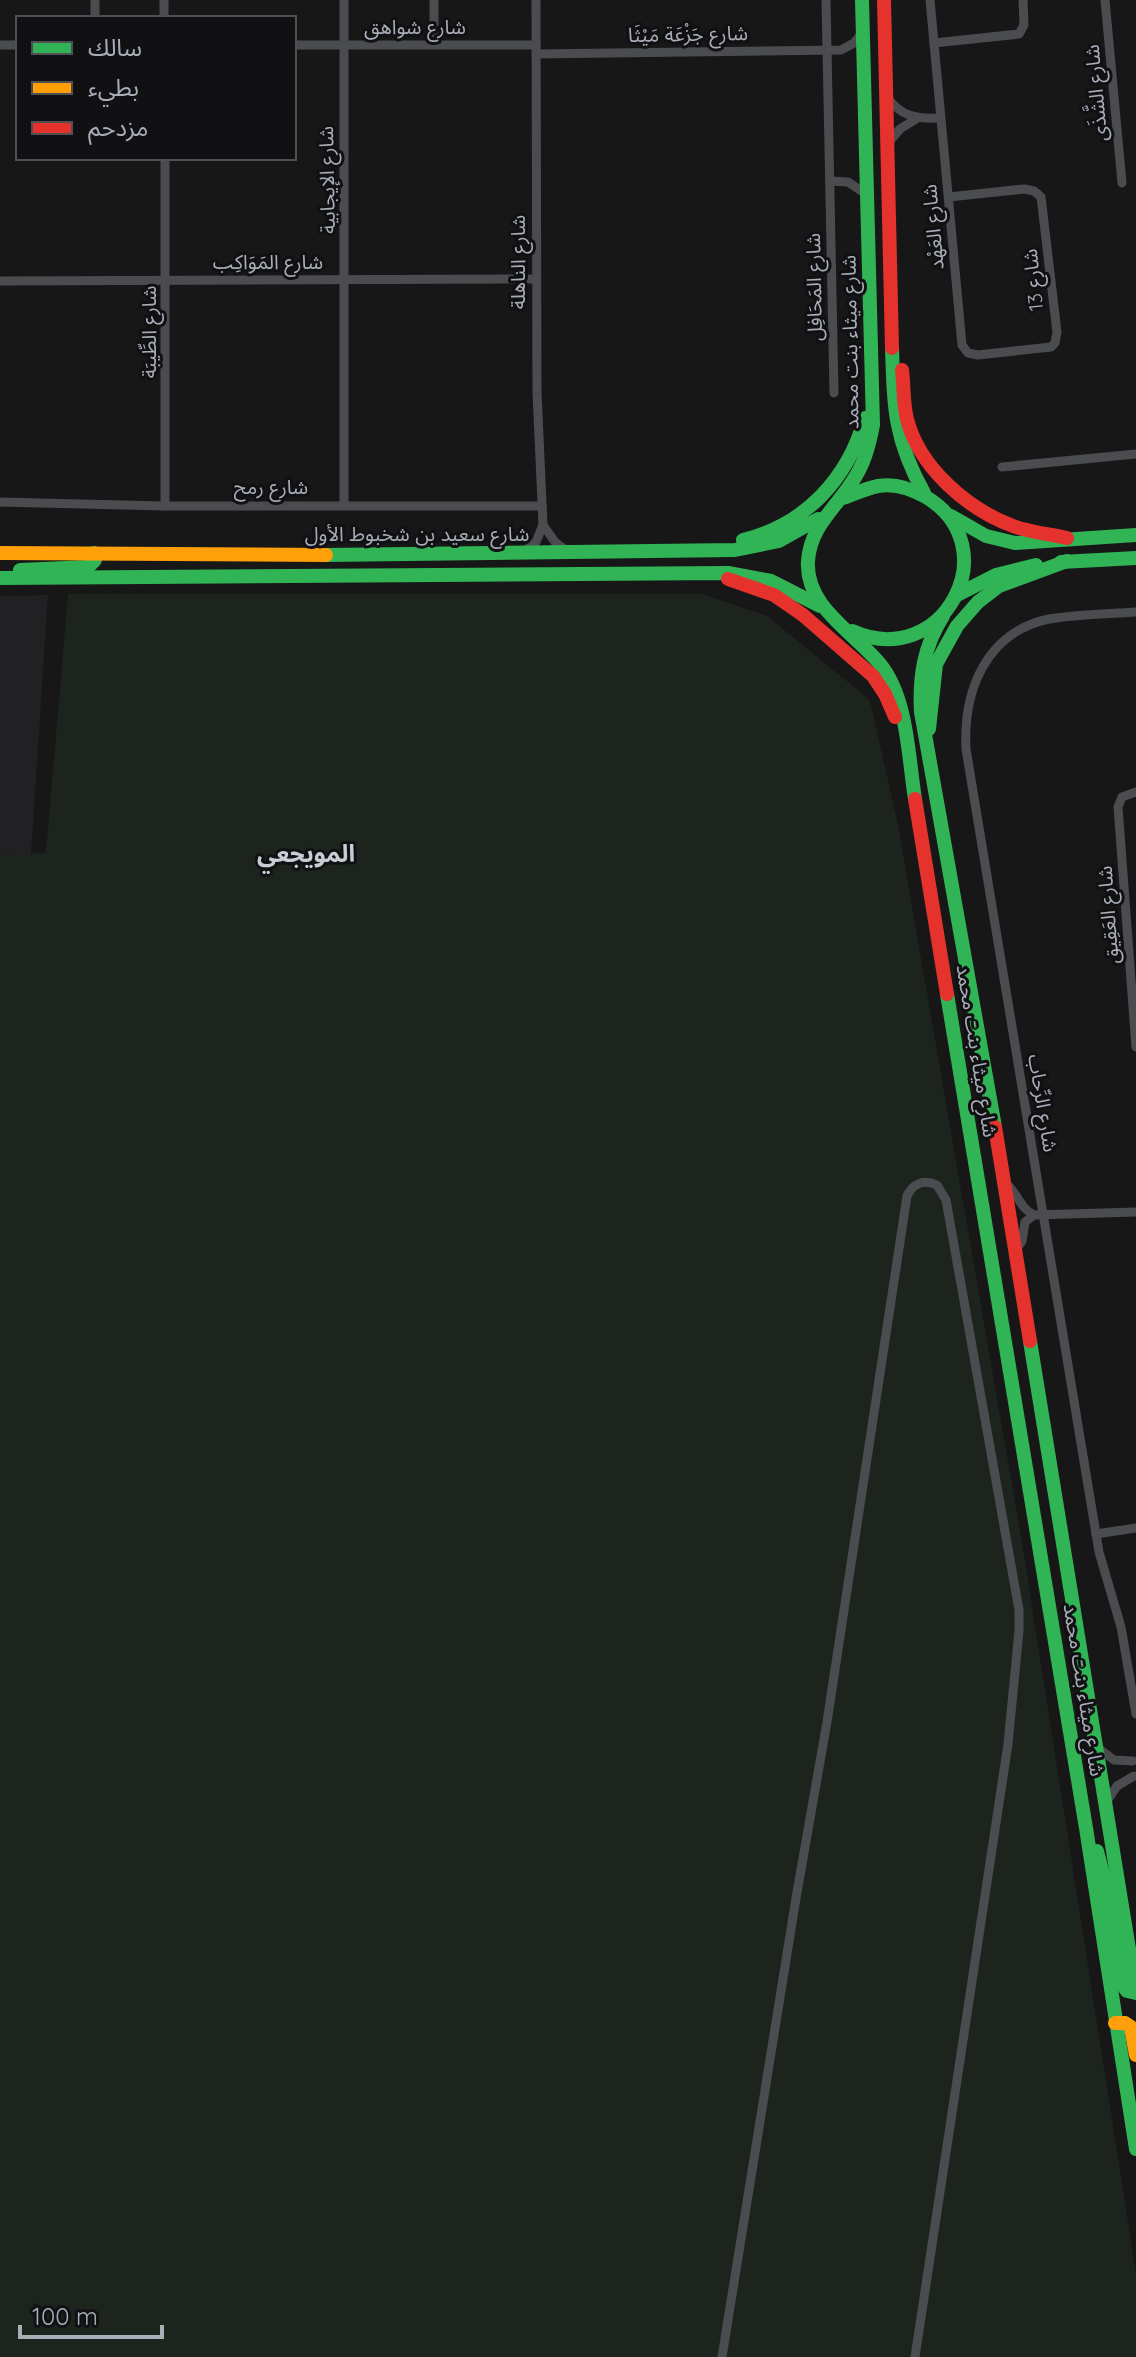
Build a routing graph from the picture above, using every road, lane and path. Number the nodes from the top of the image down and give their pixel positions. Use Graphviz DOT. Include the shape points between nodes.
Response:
graph roads {
  1 [pos="344,0"];
  2 [pos="434,0"];
  3 [pos="536,0"];
  4 [pos="826,0"];
  5 [pos="862,0"];
  6 [pos="884,0"];
  7 [pos="930,0"];
  8 [pos="1023,0"];
  9 [pos="1105,0"];
  10 [pos="863,31"];
  11 [pos="934,43"];
  12 [pos="434,44"];
  13 [pos="296,45"];
  14 [pos="344,45"];
  15 [pos="536,50"];
  16 [pos="827,50"];
  17 [pos="841,50"];
  18 [pos="863,67"];
  19 [pos="886,96"];
  20 [pos="939,118"];
  21 [pos="916,119"];
  22 [pos="888,143"];
  23 [pos="165,160"];
  24 [pos="866,166"];
  25 [pos="830,181"];
  26 [pos="848,182"];
  27 [pos="1122,183"];
  28 [pos="867,194"];
  29 [pos="949,197"];
  30 [pos="536,279"];
  31 [pos="346,280"];
  32 [pos="0,281"];
  33 [pos="167,281"];
  34 [pos="891,327"];
  35 [pos="960,332"];
  36 [pos="870,342"];
  37 [pos="834,393"];
  38 [pos="1136,454"];
  39 [pos="1002,467"];
  40 [pos="924,493"];
  41 [pos="839,500"];
  42 [pos="0,502"];
  43 [pos="344,504"];
  44 [pos="165,506"];
  45 [pos="542,506"];
  46 [pos="825,514"];
  47 [pos="949,515"];
  48 [pos="543,525"];
  49 [pos="1136,535"];
  50 [pos="1067,538"];
  51 [pos="710,549"];
  52 [pos="1,552"];
  53 [pos="94,553"];
  54 [pos="522,554"];
  55 [pos="571,554"];
  56 [pos="1136,558"];
  57 [pos="1067,561"];
  58 [pos="710,574"];
  59 [pos="3,578"];
  60 [pos="957,595"];
  61 [pos="823,608"];
  62 [pos="1136,612"];
  63 [pos="943,616"];
  64 [pos="841,625"];
  65 [pos="907,751"];
  66 [pos="927,751"];
  67 [pos="1136,792"];
  68 [pos="1136,1047"];
  69 [pos="1005,1183"];
  70 [pos="1136,1212"];
  71 [pos="1038,1215"];
  72 [pos="1016,1250"];
  73 [pos="1136,1528"];
  74 [pos="1096,1534"];
  75 [pos="1136,1714"];
  76 [pos="1094,1745"];
  77 [pos="1135,1758"];
  78 [pos="1135,1777"];
  79 [pos="1105,1804"];
  80 [pos="1086,1828"];
  81 [pos="1136,1993"];
  82 [pos="1115,2023"];
  83 [pos="1136,2055"];
  84 [pos="1136,2149"];
  85 [pos="722,2357"];
  86 [pos="915,2357"];
  1 -- 14 [label="street, شارع الإيجابية"];
  2 -- 12 [label="street"];
  3 -- 15 [label="street, شارع الناهلة"];
  4 -- 16 [label="street, شارع المَحَافِل"];
  5 -- 10 [label="main road, شارع ميثاء بنت محمد"];
  6 -- 19 [label="main road, شارع ميثاء بنت محمد"];
  7 -- 11 [label="street, شارع العَهْد"];
  8 -- 11 [label="street" via="1019,34"];
  9 -- 27 [label="street, شارع الشَّذَى"];
  10 -- 17 [label="street"];
  10 -- 18 [label="main road, شارع ميثاء بنت محمد"];
  11 -- 20 [label="street, شارع العَهْد"];
  12 -- 14 [label="street, شارع شواهق"];
  12 -- 15 [label="street, شارع شواهق"];
  13 -- 14 [label="street, شارع شواهق"];
  14 -- 31 [label="street, شارع الإيجابية"];
  15 -- 16 [label="street, شارع جَزْعَة مَيْثَا"];
  15 -- 30 [label="street, شارع الناهلة"];
  16 -- 17 [label="street, شارع جَزْعَة مَيْثَا"];
  16 -- 25 [label="street, شارع المَحَافِل"];
  17 -- 18 [label="street"];
  18 -- 24 [label="main road, شارع ميثاء بنت محمد"];
  19 -- 21 [label="street"];
  19 -- 22 [label="main road, شارع ميثاء بنت محمد"];
  20 -- 21 [label="street"];
  20 -- 29 [label="street, شارع العَهْد"];
  21 -- 22 [label="street"];
  22 -- 34 [label="main road, شارع ميثاء بنت محمد"];
  23 -- 33 [label="street, شارع الطِّيبَة"];
  24 -- 26 [label="street"];
  24 -- 28 [label="main road, شارع ميثاء بنت محمد"];
  25 -- 26 [label="street"];
  25 -- 37 [label="street, شارع المَحَافِل"];
  26 -- 28 [label="street"];
  28 -- 36 [label="main road, شارع ميثاء بنت محمد"];
  29 -- 35 [label="street, شارع العَهْد"];
  29 -- 35 [label="street, شارع 13" via="1024,189 1041,197 1057,338 1046,349 978,355 964,350"];
  30 -- 31 [label="street, شارع المَوَاكِب"];
  30 -- 45 [label="street, شارع الناهلة"];
  31 -- 33 [label="street, شارع المَوَاكِب"];
  31 -- 43 [label="street, شارع الإيجابية"];
  32 -- 33 [label="street, شارع المَوَاكِب"];
  33 -- 44 [label="street, شارع الطِّيبَة"];
  34 -- 40 [label="main road, شارع ميثاء بنت محمد" via="896,431"];
  34 -- 50 [label="main road" via="900,345 907,420 925,460 986,513 1015,527"];
  36 -- 41 [label="main road, شارع ميثاء بنت محمد" via="871,441 859,473"];
  36 -- 51 [label="main road" via="862,432 838,479 781,529"];
  38 -- 39 [label="street"];
  40 -- 41 [label="main road" via="880,484"];
  40 -- 47 [label="main road"];
  41 -- 46 [label="main road, شارع ميثاء بنت محمد"];
  42 -- 44 [label="street, شارع رمح"];
  43 -- 44 [label="street, شارع رمح"];
  43 -- 45 [label="street, شارع رمح"];
  45 -- 48 [label="street, شارع الناهلة"];
  46 -- 51 [label="main road, شارع سعيد بن شخبوط الأول" via="768,546"];
  46 -- 61 [label="main road, شارع ميثاء بنت محمد" via="808,560 813,590"];
  47 -- 50 [label="main road" via="1001,541"];
  47 -- 60 [label="main road" via="964,552"];
  48 -- 54 [label="street" via="536,542"];
  48 -- 55 [label="street"];
  49 -- 50 [label="main road"];
  51 -- 55 [label="main road, شارع سعيد بن شخبوط الأول"];
  52 -- 53 [label="main road, شارع سعيد بن شخبوط الأول"];
  53 -- 54 [label="main road, شارع سعيد بن شخبوط الأول"];
  53 -- 59 [label="main road" via="88,567 26,568"];
  54 -- 55 [label="main road, شارع سعيد بن شخبوط الأول"];
  56 -- 57 [label="main road"];
  57 -- 60 [label="main road" via="1015,569"];
  57 -- 66 [label="main road" via="999,586 957,626 936,664"];
  58 -- 59 [label="main road, شارع سعيد بن شخبوط الأول"];
  58 -- 61 [label="main road, شارع سعيد بن شخبوط الأول" via="771,581"];
  58 -- 65 [label="main road" via="789,604 865,668 885,694"];
  60 -- 63 [label="main road"];
  61 -- 64 [label="main road, شارع ميثاء بنت محمد"];
  62 -- 71 [label="street, شارع الرِّحاب" via="1047,620 1022,629 984,662 966,717 966,749"];
  63 -- 64 [label="main road" via="925,630 882,640"];
  63 -- 66 [label="main road, شارع ميثاء بنت محمد" via="927,642 921,668"];
  64 -- 65 [label="main road, شارع ميثاء بنت محمد" via="892,684"];
  65 -- 80 [label="main road, شارع ميثاء بنت محمد"];
  66 -- 69 [label="main road, شارع ميثاء بنت محمد"];
  67 -- 68 [label="street, شارع العَقِيق" via="1122,797 1118,807"];
  69 -- 71 [label="street" via="1022,1207"];
  69 -- 72 [label="main road, شارع ميثاء بنت محمد"];
  70 -- 71 [label="street"];
  71 -- 72 [label="street" via="1025,1222"];
  71 -- 74 [label="street, شارع الرِّحاب"];
  72 -- 76 [label="main road, شارع ميثاء بنت محمد"];
  73 -- 74 [label="street"];
  74 -- 75 [label="street, شارع الرِّحاب" via="1121,1627"];
  76 -- 77 [label="street" via="1114,1760"];
  76 -- 79 [label="main road, شارع ميثاء بنت محمد"];
  77 -- 78 [label="street"];
  78 -- 79 [label="street" via="1117,1786"];
  79 -- 81 [label="main road, شارع ميثاء بنت محمد"];
  80 -- 81 [label="main road" via="1100,1859 1124,1987"];
  80 -- 82 [label="main road, شارع ميثاء بنت محمد"];
  82 -- 83 [label="main road" via="1131,2027"];
  82 -- 84 [label="main road, شارع ميثاء بنت محمد"];
  85 -- 86 [label="street" via="907,1196 915,1185 929,1182 941,1188 946,1200 1019,1631 1008,1744"];
}
